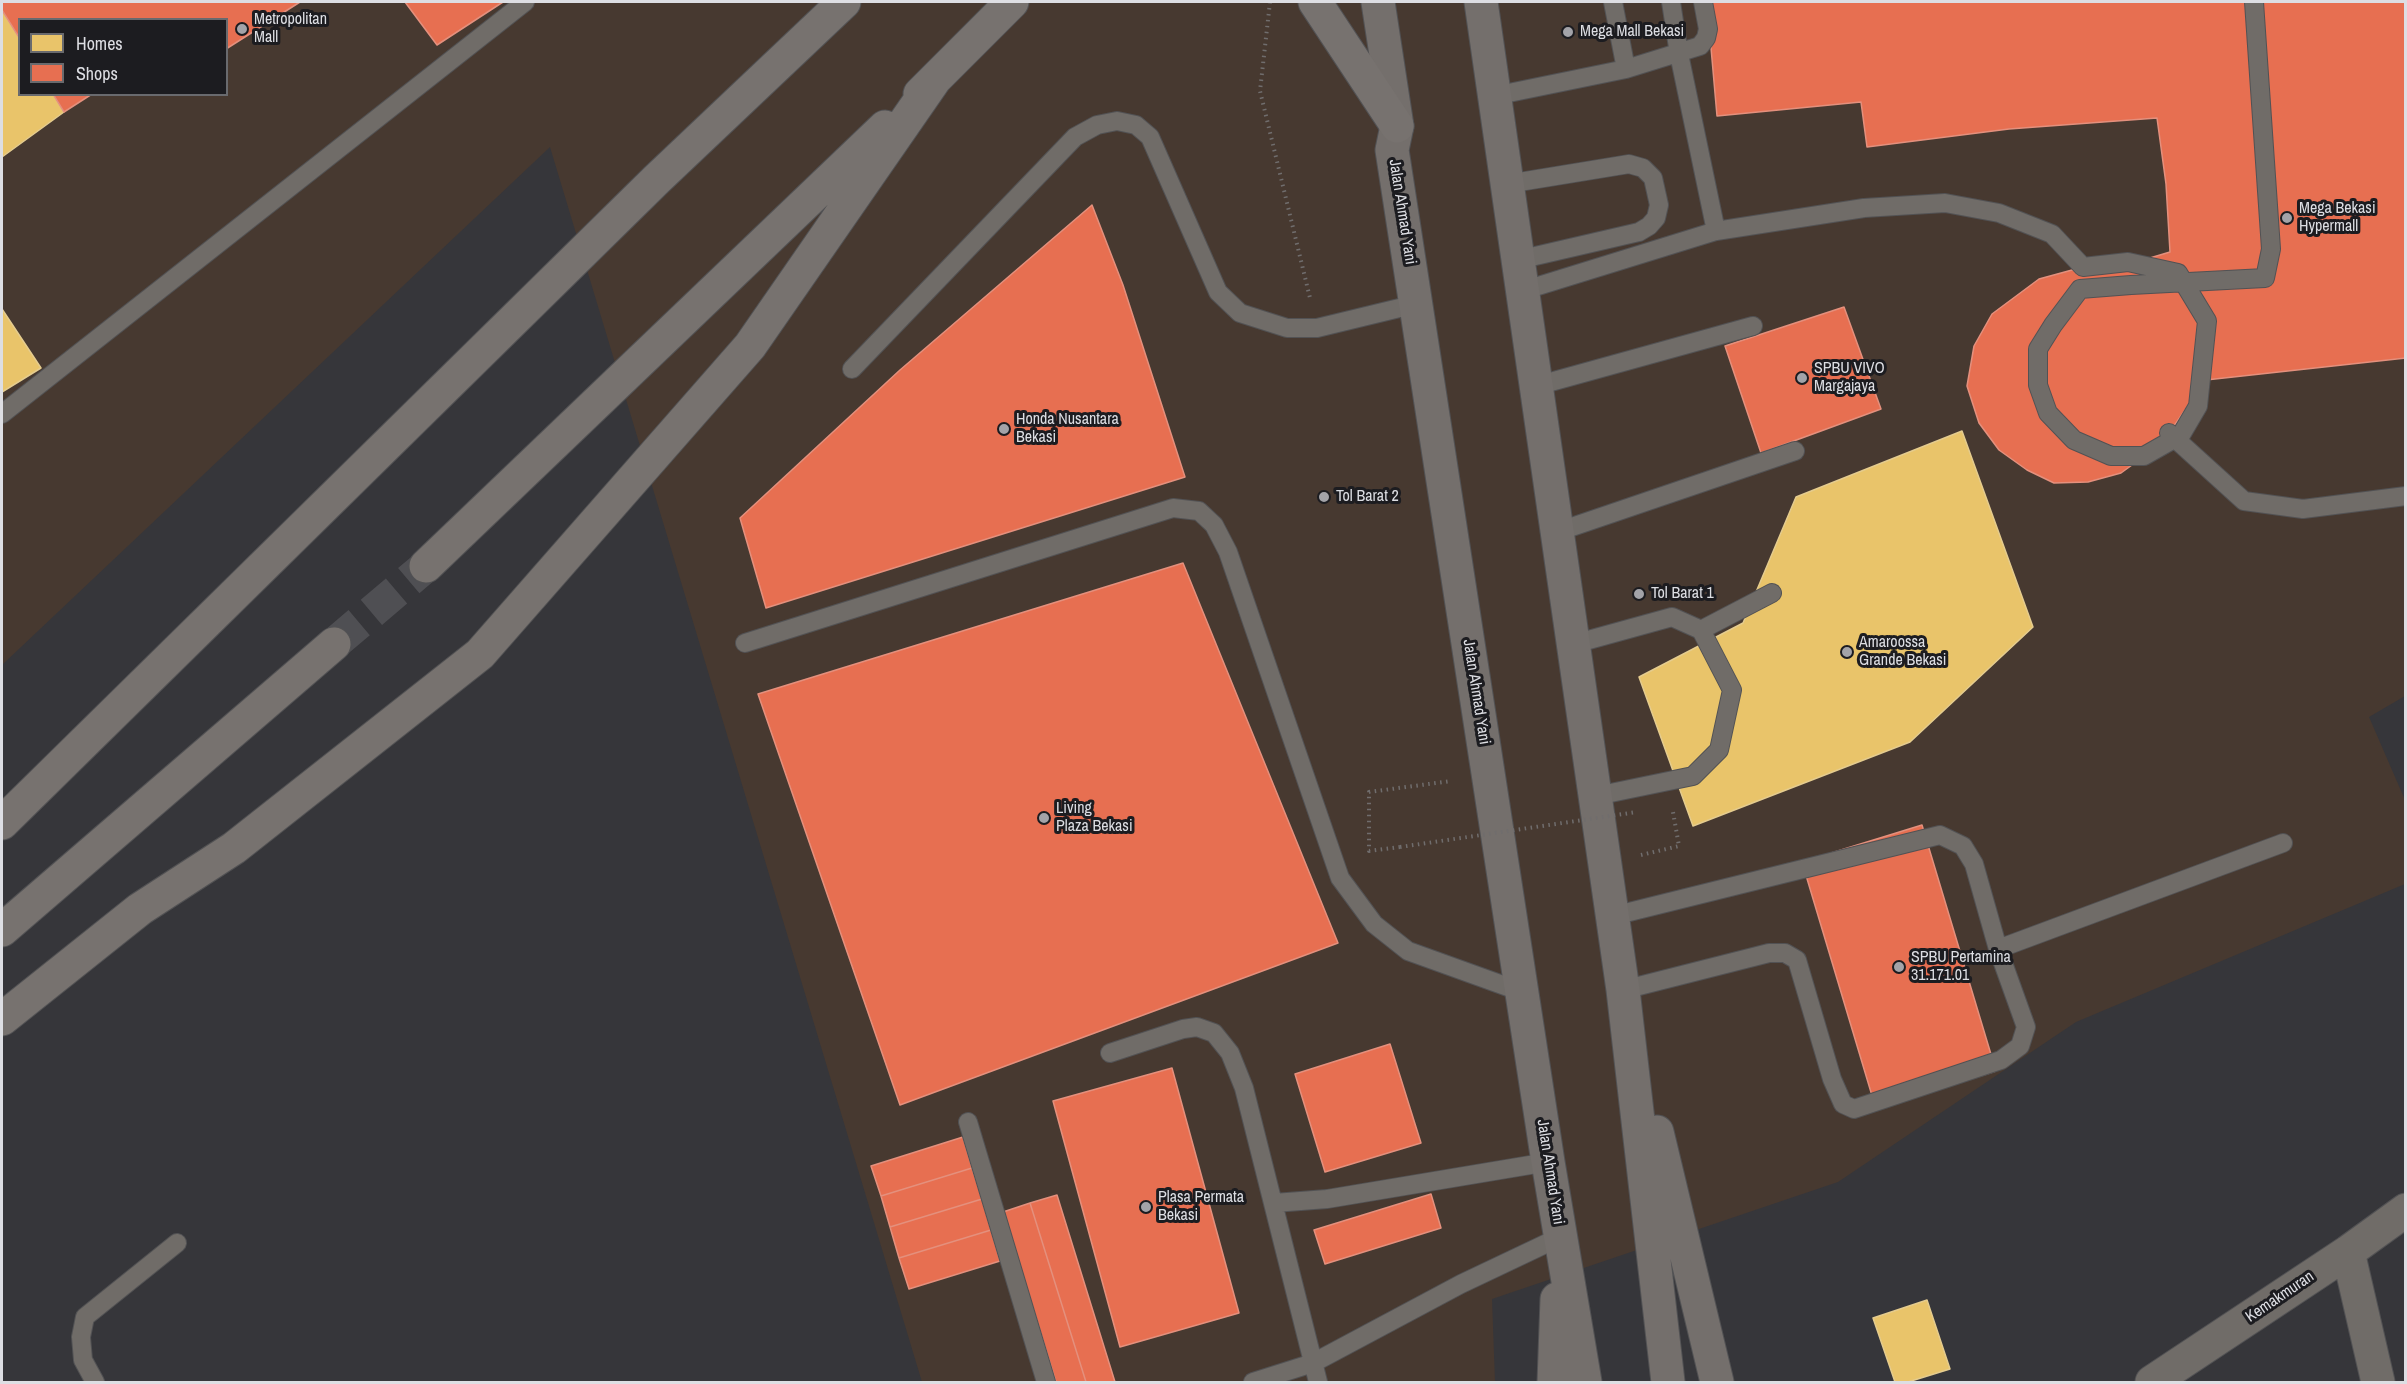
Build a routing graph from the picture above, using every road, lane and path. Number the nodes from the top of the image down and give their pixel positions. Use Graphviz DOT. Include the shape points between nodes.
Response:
graph roads {
  1 [pos="525,2"];
  2 [pos="844,2"];
  3 [pos="1012,2"];
  4 [pos="1270,2"];
  5 [pos="1315,2"];
  6 [pos="1378,2"];
  7 [pos="1480,2"];
  8 [pos="1613,2"];
  9 [pos="1671,2"];
  10 [pos="1703,2"];
  11 [pos="2254,2"];
  12 [pos="1679,54"];
  13 [pos="1626,69"];
  14 [pos="935,80"];
  15 [pos="1494,96"];
  16 [pos="1398,126"];
  17 [pos="1507,184"];
  18 [pos="1716,231"];
  19 [pos="1520,276"];
  20 [pos="1416,304"];
  21 [pos="1753,326"];
  22 [pos="1317,328"];
  23 [pos="852,369"];
  24 [pos="1536,386"];
  25 [pos="2,414"];
  26 [pos="2169,433"];
  27 [pos="1795,452"];
  28 [pos="2406,496"];
  29 [pos="1557,532"];
  30 [pos="426,566"];
  31 [pos="1772,593"];
  32 [pos="1701,630"];
  33 [pos="745,643"];
  34 [pos="334,644"];
  35 [pos="1574,644"];
  36 [pos="1489,776"];
  37 [pos="1596,796"];
  38 [pos="1672,805"];
  39 [pos="1637,812"];
  40 [pos="2,823"];
  41 [pos="2283,843"];
  42 [pos="1679,846"];
  43 [pos="1613,916"];
  44 [pos="2,930"];
  45 [pos="1998,950"];
  46 [pos="1623,990"];
  47 [pos="1522,992"];
  48 [pos="2,1019"];
  49 [pos="1110,1053"];
  50 [pos="968,1122"];
  51 [pos="1548,1162"];
  52 [pos="1274,1203"];
  53 [pos="2406,1210"];
  54 [pos="1560,1237"];
  55 [pos="177,1243"];
  56 [pos="2348,1252"];
  57 [pos="1313,1363"];
  58 [pos="95,1383"];
  59 [pos="1046,1383"];
  60 [pos="1252,1383"];
  61 [pos="1318,1383"];
  62 [pos="1554,1383"];
  63 [pos="1585,1383"];
  64 [pos="1668,1383"];
  65 [pos="1717,1383"];
  66 [pos="2152,1383"];
  67 [pos="2378,1383"];
  1 -- 25 [label="lane"];
  2 -- 40 [label="highway" via="656,180"];
  3 -- 14 [label="highway"];
  4 -- 22 [label="path" via="1260,91"];
  5 -- 16 [label="highway"];
  6 -- 16 [label="highway, Jalan Ahmad Yani"];
  7 -- 15 [label="highway"];
  8 -- 13 [label="lane"];
  9 -- 12 [label="lane"];
  10 -- 12 [label="lane" via="1706,38 1700,46"];
  11 -- 18 [label="lane" via="2271,249 2265,278 2187,282 2176,282 2080,289 2038,349 2038,385 2048,412 2074,440 2111,456 2144,456 2181,435 2198,406 2207,321 2183,283 2178,273 2128,262 2083,267 2052,234 1999,213 1944,203 1864,208"];
  12 -- 13 [label="lane"];
  12 -- 18 [label="lane"];
  13 -- 15 [label="lane"];
  14 -- 30 [label="highway"];
  14 -- 48 [label="highway" via="750,346 480,654 234,848 140,909"];
  15 -- 17 [label="highway"];
  16 -- 20 [label="highway, Jalan Ahmad Yani" via="1392,150"];
  17 -- 19 [label="highway"];
  17 -- 19 [label="lane" via="1629,164 1643,168 1653,178 1659,205 1656,218 1639,232"];
  18 -- 19 [label="lane"];
  19 -- 24 [label="highway"];
  20 -- 22 [label="lane"];
  20 -- 36 [label="highway, Jalan Ahmad Yani"];
  21 -- 24 [label="lane"];
  22 -- 23 [label="lane" via="1287,328 1240,313 1218,292 1150,137 1136,125 1117,121 1097,125 1075,137"];
  24 -- 29 [label="highway"];
  26 -- 28 [label="lane" via="2244,501 2303,509"];
  27 -- 29 [label="lane"];
  29 -- 35 [label="highway"];
  31 -- 32 [label="lane"];
  32 -- 35 [label="lane" via="1672,617"];
  32 -- 37 [label="lane" via="1732,690 1719,750 1693,776"];
  33 -- 47 [label="lane" via="1173,508 1199,511 1214,525 1228,552 1340,878 1374,924 1408,951"];
  34 -- 44 [label="highway"];
  35 -- 37 [label="highway"];
  36 -- 39 [label="path, bridge" via="1369,792 1369,851"];
  36 -- 47 [label="highway, Jalan Ahmad Yani"];
  37 -- 43 [label="highway"];
  38 -- 42 [label="path"];
  41 -- 45 [label="lane"];
  43 -- 45 [label="lane" via="1940,835 1963,846 1974,864"];
  43 -- 46 [label="highway"];
  45 -- 46 [label="lane" via="2026,1027 2020,1046 2001,1060 1854,1109 1842,1104 1797,960 1785,953 1769,953"];
  46 -- 64 [label="highway"];
  46 -- 65 [label="highway"];
  47 -- 51 [label="highway, Jalan Ahmad Yani"];
  49 -- 52 [label="lane" via="1183,1029 1197,1027 1214,1033 1230,1053 1244,1088"];
  50 -- 59 [label="lane"];
  51 -- 52 [label="lane"];
  51 -- 54 [label="highway, Jalan Ahmad Yani"];
  52 -- 57 [label="lane"];
  53 -- 56 [label="street, Kemakmuran"];
  54 -- 57 [label="lane" via="1461,1284"];
  54 -- 62 [label="highway"];
  54 -- 63 [label="highway, Jalan Ahmad Yani"];
  55 -- 58 [label="lane" via="85,1317 81,1336 83,1360"];
  56 -- 66 [label="street, Kemakmuran"];
  56 -- 67 [label="street"];
  57 -- 60 [label="lane"];
  57 -- 61 [label="lane"];
}
